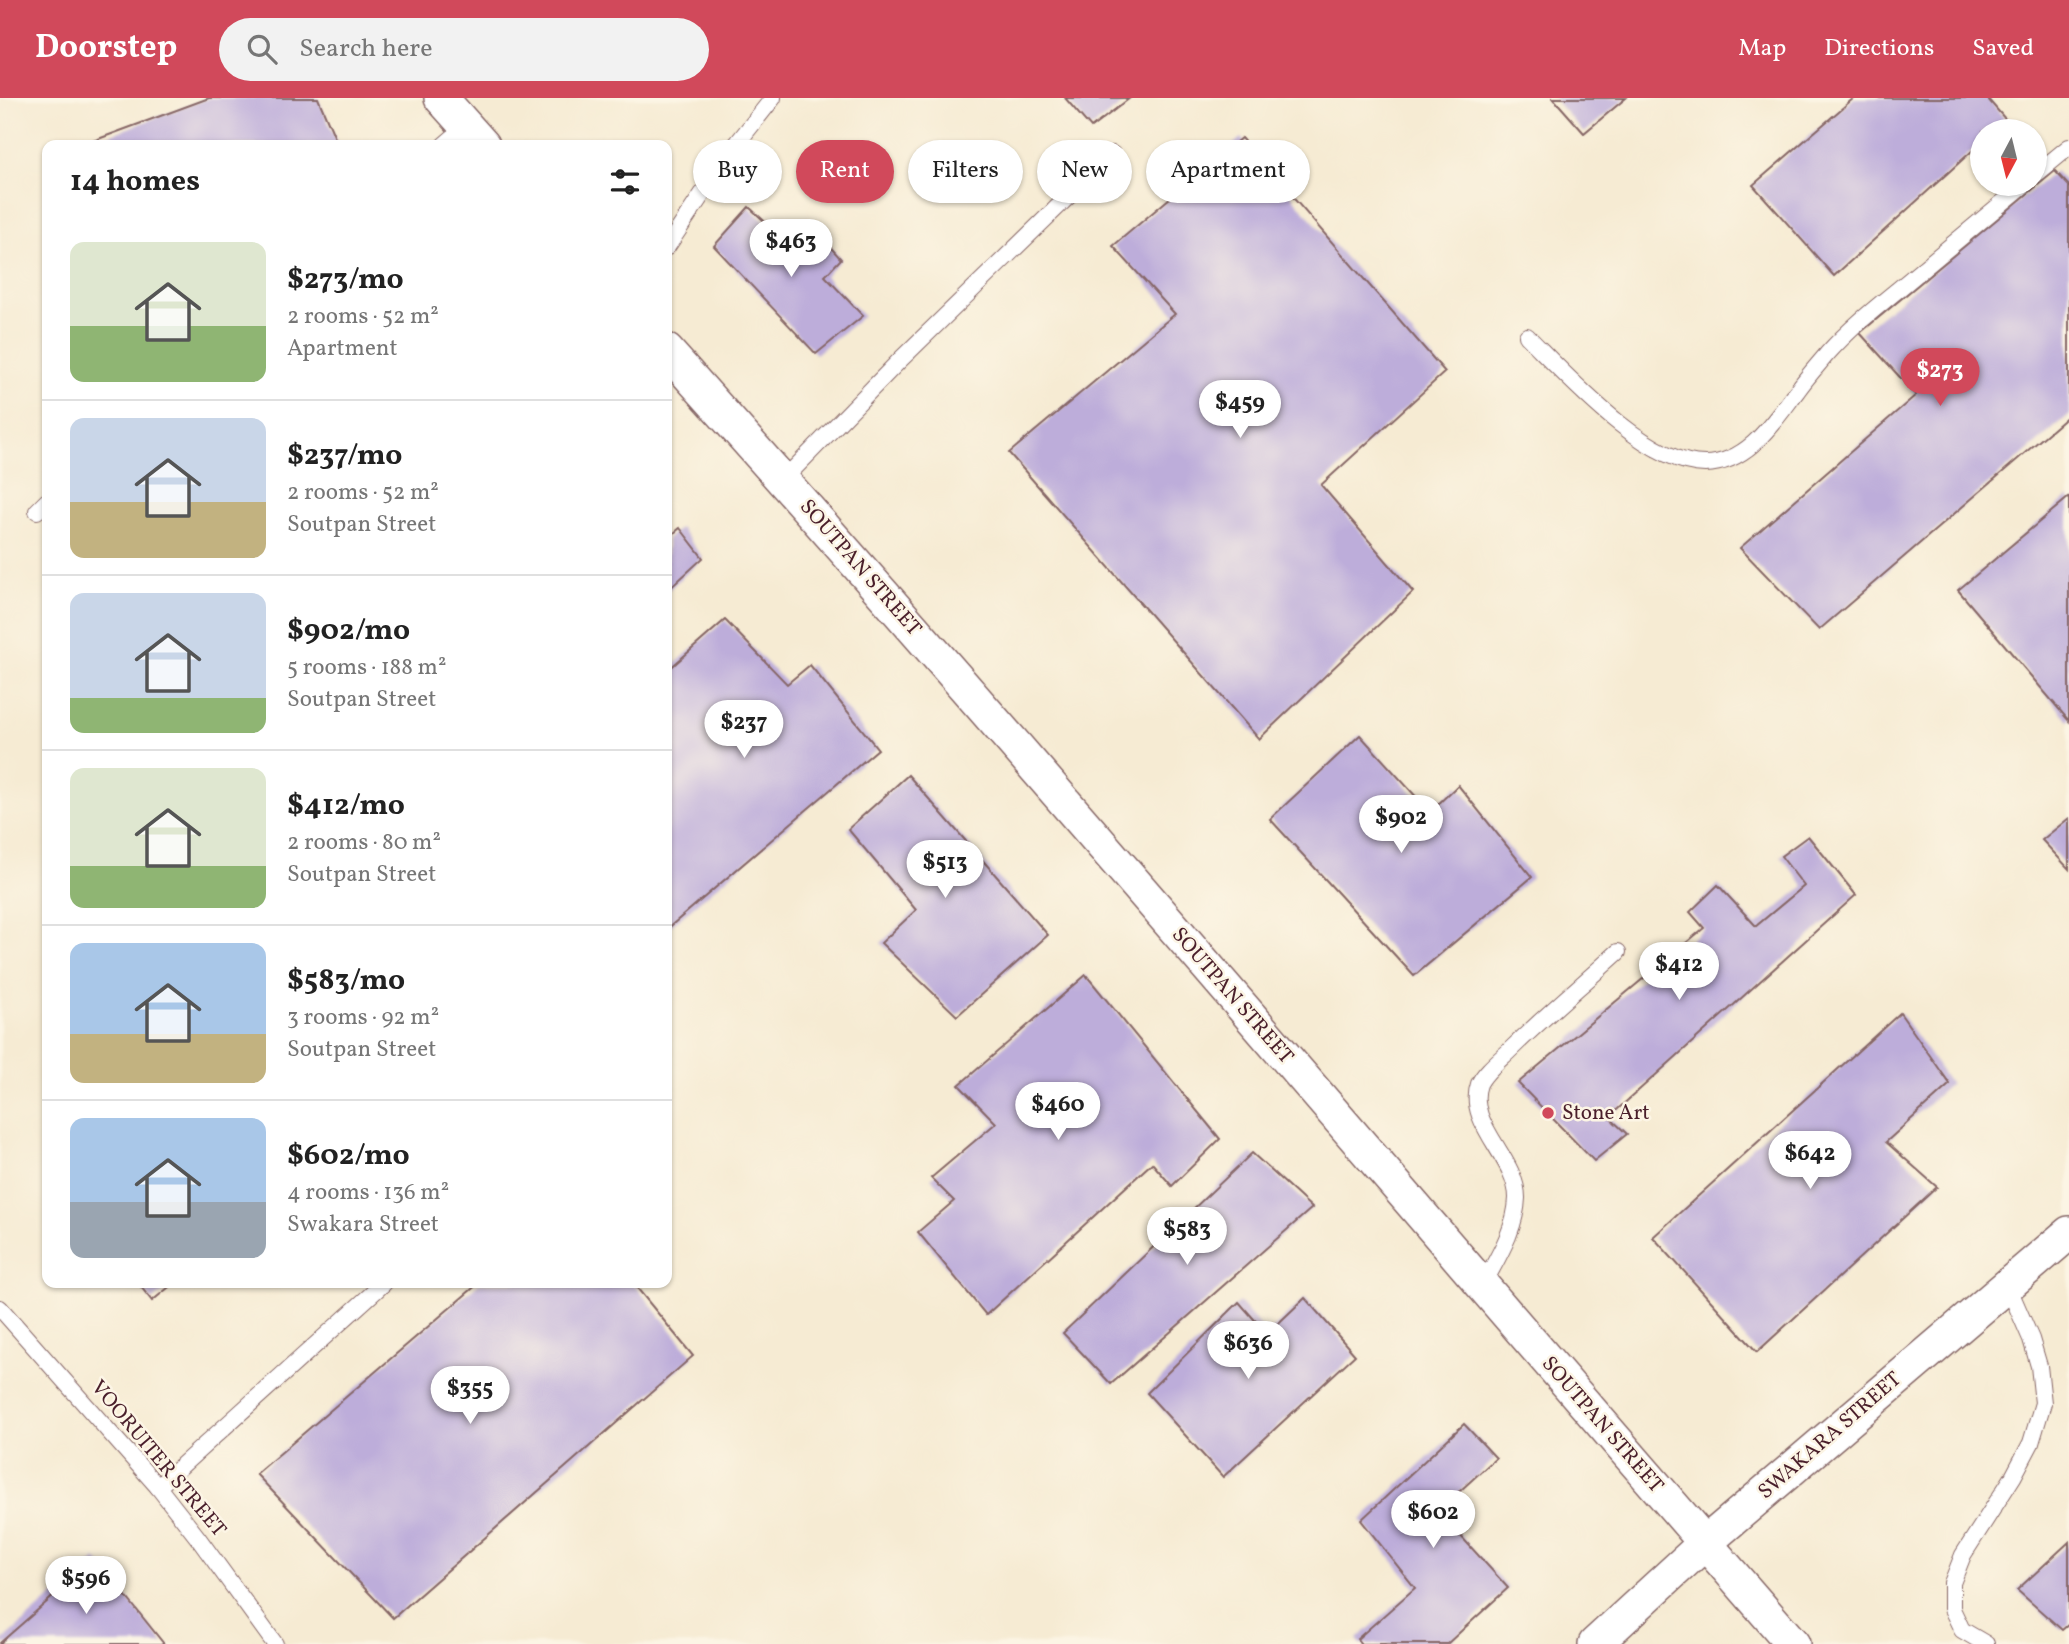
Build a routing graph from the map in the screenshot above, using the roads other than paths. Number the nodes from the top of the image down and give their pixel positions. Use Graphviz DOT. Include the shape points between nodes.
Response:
graph roads {
  1 [pos="441,98"];
  2 [pos="773,98"];
  3 [pos="464,139"];
  4 [pos="2069,147"];
  5 [pos="2048,164"];
  6 [pos="2011,196"];
  7 [pos="1062,203"];
  8 [pos="672,240"];
  9 [pos="1527,336"];
  10 [pos="672,357"];
  11 [pos="783,480"];
  12 [pos="1618,952"];
  13 [pos="2069,1233"];
  14 [pos="2007,1284"];
  15 [pos="1482,1287"];
  16 [pos="378,1288"];
  17 [pos="0,1308"];
  18 [pos="158,1487"];
  19 [pos="1704,1543"];
  20 [pos="275,1644"];
  21 [pos="1595,1644"];
  22 [pos="1793,1644"];
  23 [pos="1986,1644"];
  1 -- 3 [label="street"];
  2 -- 8 [label="lane"];
  4 -- 5 [label="lane"];
  6 -- 9 [label="lane" via="1855,326 1798,389 1772,426 1754,443 1721,462 1690,462 1658,450 1599,405"];
  7 -- 11 [label="lane"];
  10 -- 11 [label="street, SOUTPAN STREET"];
  11 -- 15 [label="street, SOUTPAN STREET"];
  12 -- 15 [label="lane" via="1480,1081 1478,1108 1512,1174 1517,1196 1508,1234"];
  13 -- 14 [label="street, SWAKARA STREET"];
  14 -- 19 [label="street, SWAKARA STREET"];
  14 -- 23 [label="lane" via="2031,1339 2043,1403 2031,1443 1963,1555 1952,1583 1952,1609 1962,1630"];
  15 -- 19 [label="street, SOUTPAN STREET"];
  16 -- 18 [label="lane"];
  17 -- 18 [label="lane, VOORUITER STREET"];
  18 -- 20 [label="lane, VOORUITER STREET"];
  19 -- 21 [label="street, SWAKARA STREET"];
  19 -- 22 [label="street, SOUTPAN STREET"];
}
